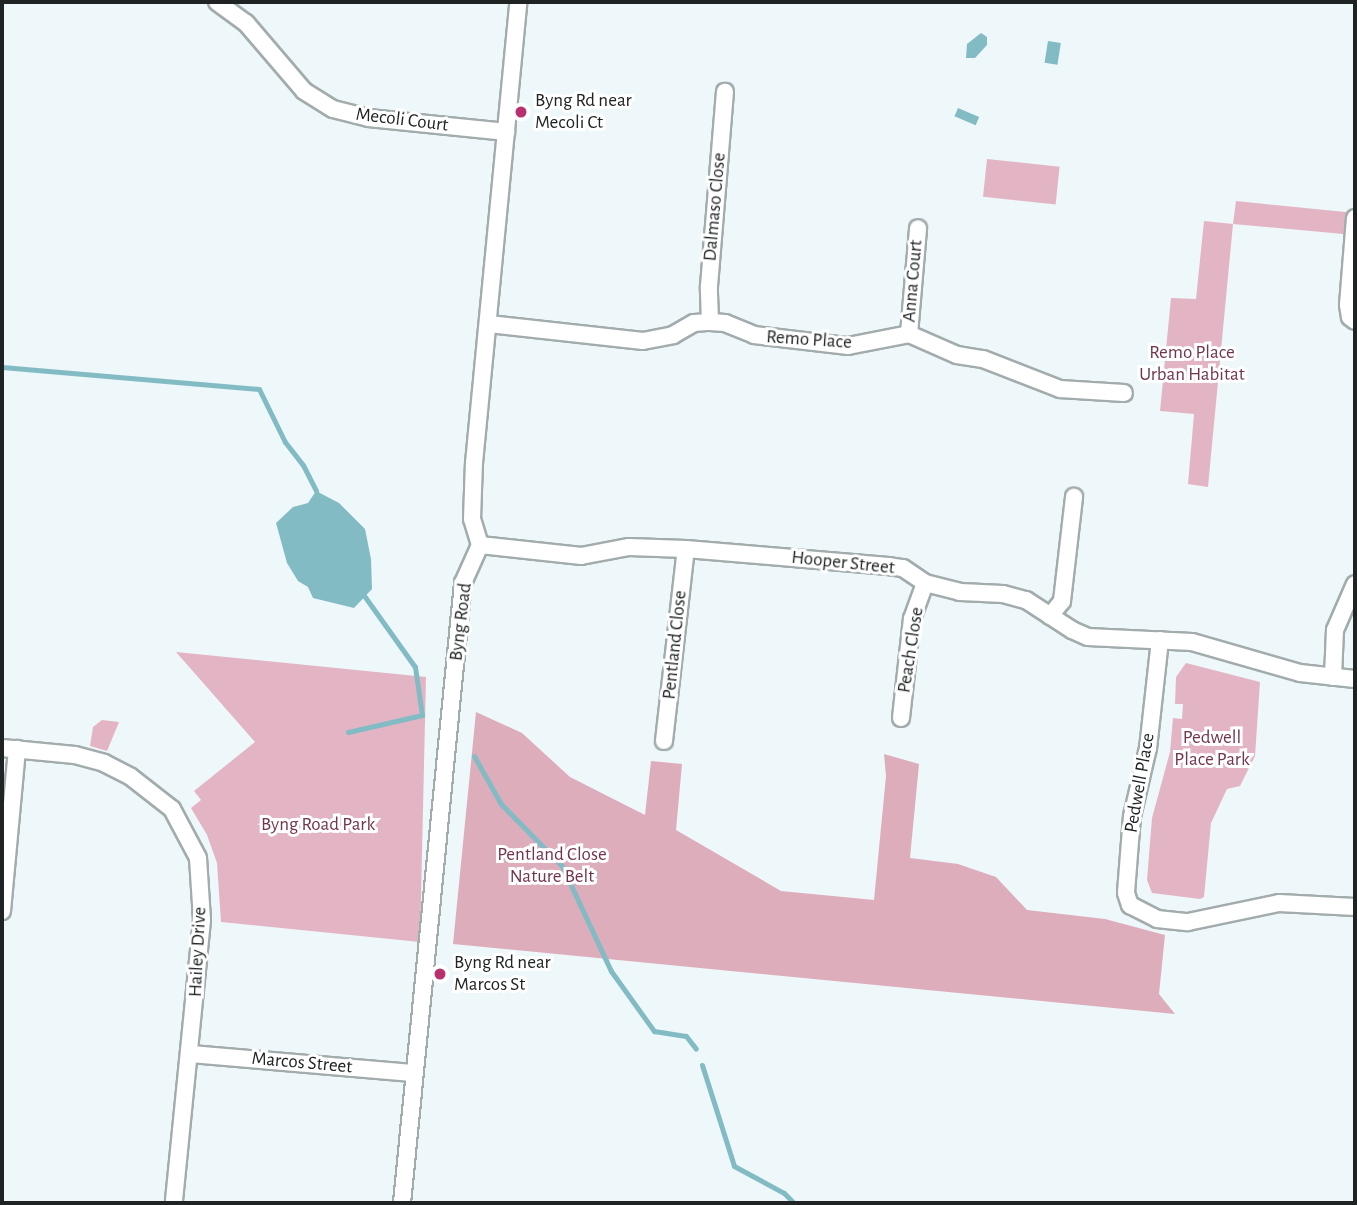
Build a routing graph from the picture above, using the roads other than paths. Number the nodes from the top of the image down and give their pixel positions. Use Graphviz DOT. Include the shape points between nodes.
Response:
graph roads {
  1 [pos="217,2"];
  2 [pos="518,2"];
  3 [pos="725,92"];
  4 [pos="506,132"];
  5 [pos="1355,218"];
  6 [pos="918,228"];
  7 [pos="1355,321"];
  8 [pos="710,322"];
  9 [pos="489,324"];
  10 [pos="909,334"];
  11 [pos="1124,393"];
  12 [pos="1074,497"];
  13 [pos="480,545"];
  14 [pos="686,549"];
  15 [pos="925,583"];
  16 [pos="1355,584"];
  17 [pos="1049,616"];
  18 [pos="1160,640"];
  19 [pos="1333,677"];
  20 [pos="1355,679"];
  21 [pos="901,718"];
  22 [pos="664,741"];
  23 [pos="10,749"];
  24 [pos="1355,907"];
  25 [pos="2,911"];
  26 [pos="190,1054"];
  27 [pos="413,1073"];
  28 [pos="174,1203"];
  29 [pos="402,1203"];
  1 -- 4 [label="street, Mecoli Court" via="246,23 304,91 333,109 369,118"];
  2 -- 4 [label="street"];
  3 -- 8 [label="street, Dalmaso Close"];
  4 -- 9 [label="street"];
  5 -- 7 [label="street" via="1348,305"];
  6 -- 10 [label="street, Anna Court"];
  8 -- 9 [label="street" via="643,341"];
  8 -- 10 [label="street, Remo Place" via="754,335 848,346"];
  9 -- 13 [label="street" via="472,519"];
  10 -- 11 [label="street" via="1060,389"];
  12 -- 17 [label="street" via="1062,601"];
  13 -- 14 [label="street, Hooper Street" via="581,556 629,547"];
  13 -- 27 [label="street, Byng Road" via="463,583"];
  14 -- 15 [label="street, Hooper Street" via="903,568"];
  14 -- 22 [label="street, Pentland Close"];
  15 -- 17 [label="street, Hooper Street" via="1026,600"];
  15 -- 21 [label="street, Peach Close" via="912,619"];
  16 -- 19 [label="street" via="1335,630"];
  17 -- 18 [label="street, Hooper Street" via="1088,637"];
  18 -- 19 [label="street, Hooper Street" via="1192,642 1300,673"];
  18 -- 24 [label="street, Pedwell Place" via="1148,748 1132,816 1126,893 1130,905 1157,919 1188,922 1279,903"];
  19 -- 20 [label="street, Hooper Street"];
  23 -- 25 [label="street"];
  23 -- 26 [label="street, Hailey Drive" via="75,755 104,763 173,809 198,858 200,883 202,920"];
  26 -- 27 [label="street, Marcos Street"];
  26 -- 28 [label="street, Hailey Drive"];
  27 -- 29 [label="street, Byng Road"];
}
